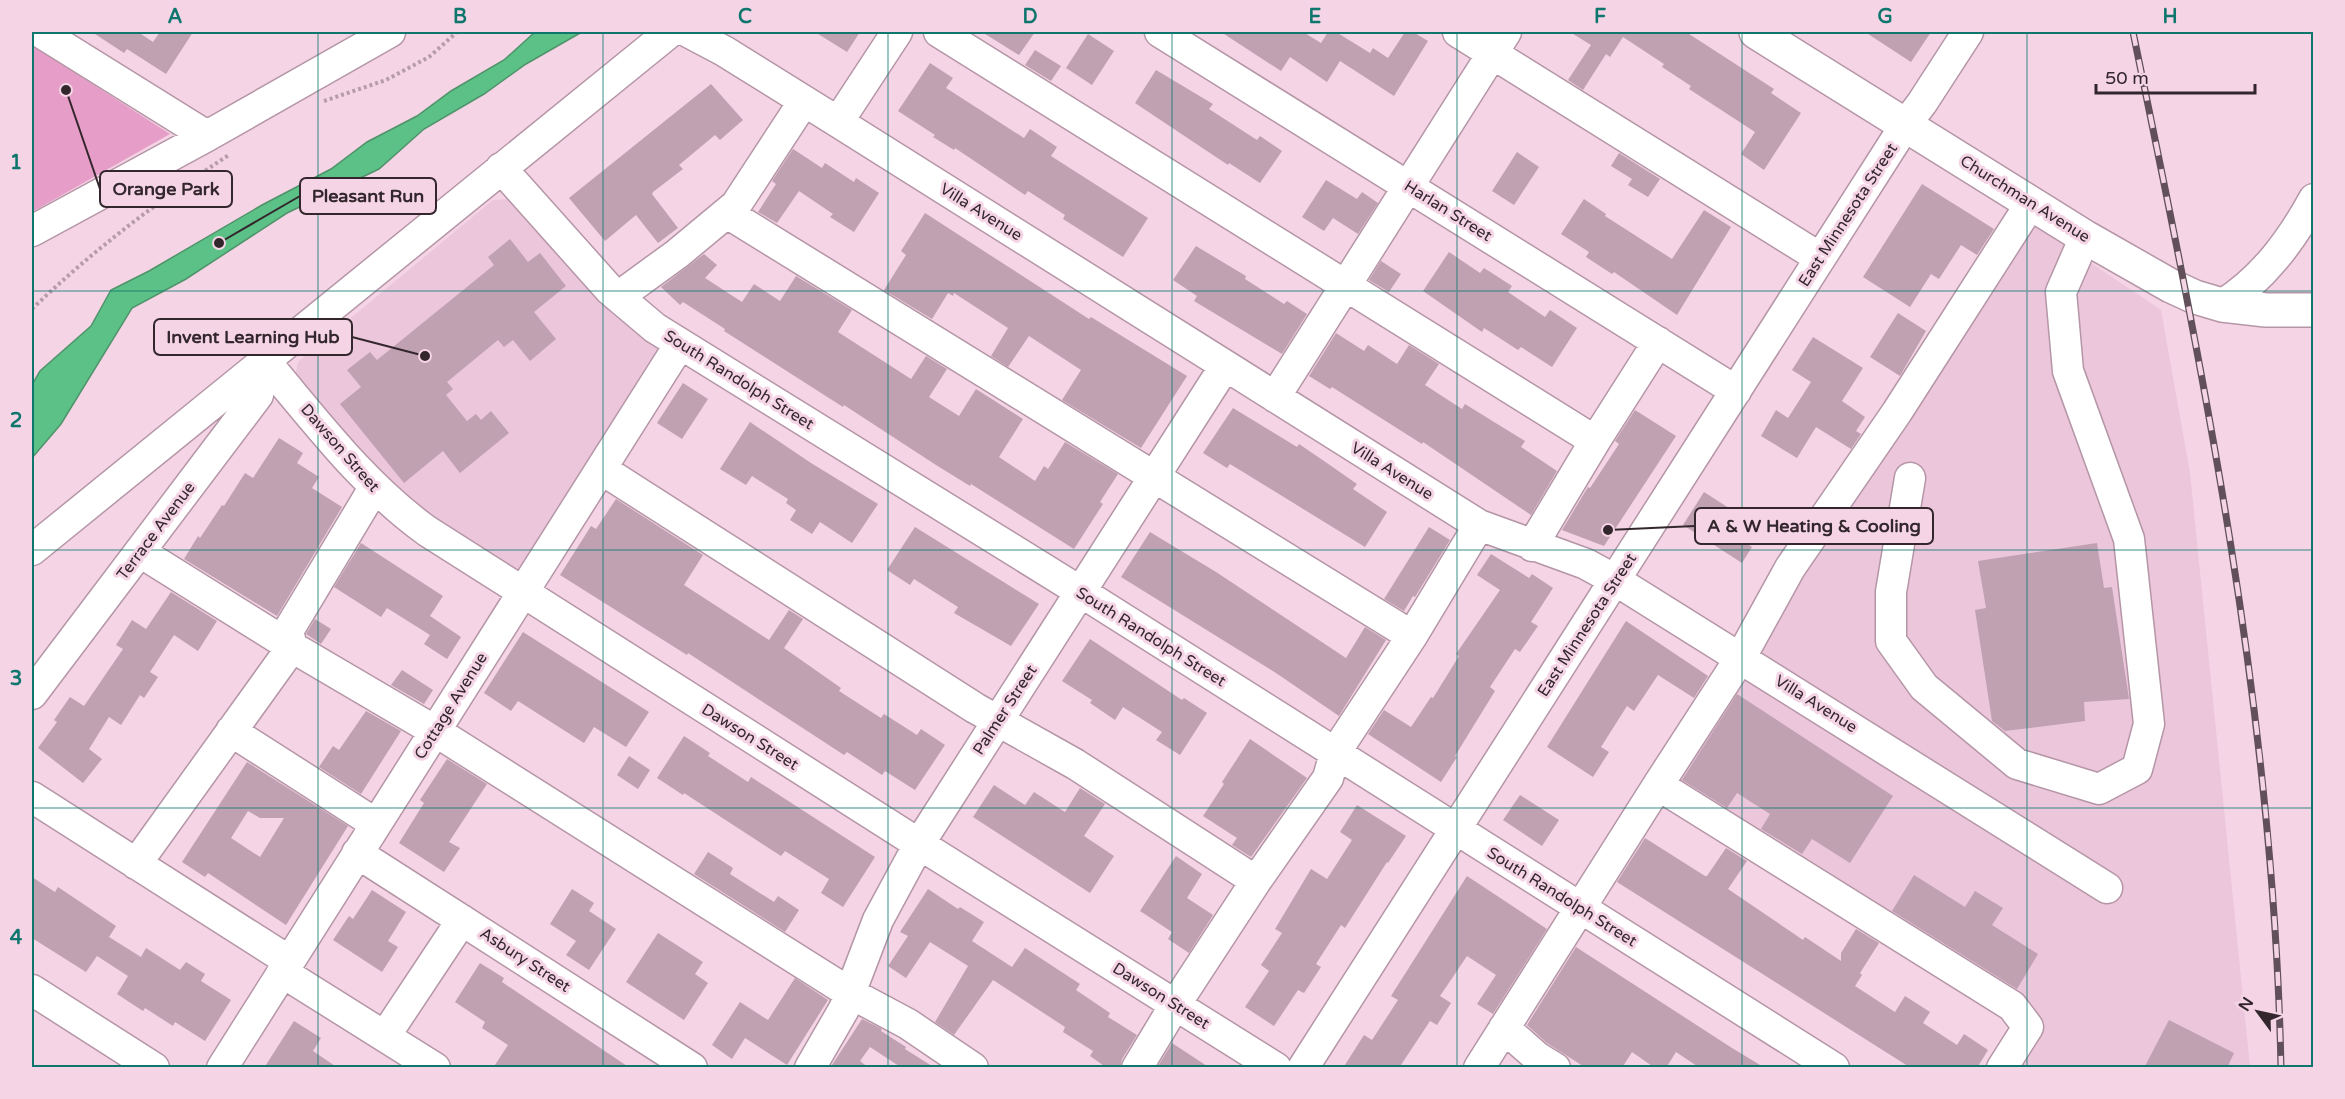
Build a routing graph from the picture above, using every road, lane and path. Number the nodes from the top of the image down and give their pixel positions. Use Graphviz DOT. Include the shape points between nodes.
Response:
graph roads {
  1 [pos="40,32"];
  2 [pos="457,32"];
  3 [pos="670,32"];
  4 [pos="688,32"];
  5 [pos="897,32"];
  6 [pos="939,32"];
  7 [pos="1160,32"];
  8 [pos="1458,32"];
  9 [pos="1756,32"];
  10 [pos="1968,32"];
  11 [pos="369,36"];
  12 [pos="1500,42"];
  13 [pos="323,101"];
  14 [pos="804,101"];
  15 [pos="838,123"];
  16 [pos="1906,124"];
  17 [pos="207,136"];
  18 [pos="235,152"];
  19 [pos="501,168"];
  20 [pos="1409,187"];
  21 [pos="2313,200"];
  22 [pos="2031,203"];
  23 [pos="727,213"];
  24 [pos="32,231"];
  25 [pos="2085,237"];
  26 [pos="1820,258"];
  27 [pos="1346,285"];
  28 [pos="618,297"];
  29 [pos="2222,305"];
  30 [pos="32,309"];
  31 [pos="2313,310"];
  32 [pos="1658,342"];
  33 [pos="680,344"];
  34 [pos="264,360"];
  35 [pos="1225,366"];
  36 [pos="1736,391"];
  37 [pos="1275,397"];
  38 [pos="1595,441"];
  39 [pos="601,469"];
  40 [pos="1154,478"];
  41 [pos="1910,478"];
  42 [pos="374,488"];
  43 [pos="1479,525"];
  44 [pos="1532,546"];
  45 [pos="32,550"];
  46 [pos="140,552"];
  47 [pos="1615,580"];
  48 [pos="523,592"];
  49 [pos="1081,592"];
  50 [pos="1412,636"];
  51 [pos="292,647"];
  52 [pos="1741,657"];
  53 [pos="32,694"];
  54 [pos="999,720"];
  55 [pos="231,731"];
  56 [pos="435,731"];
  57 [pos="1335,753"];
  58 [pos="1658,784"];
  59 [pos="32,797"];
  60 [pos="376,824"];
  61 [pos="1456,829"];
  62 [pos="919,844"];
  63 [pos="357,853"];
  64 [pos="136,864"];
  65 [pos="1256,881"];
  66 [pos="2108,888"];
  67 [pos="1580,908"];
  68 [pos="462,920"];
  69 [pos="286,966"];
  70 [pos="32,990"];
  71 [pos="850,993"];
  72 [pos="1175,1005"];
  73 [pos="1504,1028"];
  74 [pos="385,1036"];
  75 [pos="154,1068"];
  76 [pos="222,1068"];
  77 [pos="435,1068"];
  78 [pos="692,1068"];
  79 [pos="810,1068"];
  80 [pos="973,1068"];
  81 [pos="1137,1068"];
  82 [pos="1276,1068"];
  83 [pos="1303,1068"];
  84 [pos="1479,1068"];
  85 [pos="1555,1068"];
  86 [pos="1834,1068"];
  87 [pos="2002,1068"];
  1 -- 17 [label="street"];
  2 -- 13 [label="path" via="429,57 386,80"];
  3 -- 19 [label="street"];
  4 -- 14 [label="street, Villa Avenue"];
  5 -- 15 [label="street"];
  6 -- 27 [label="street"];
  7 -- 20 [label="street, Harlan Street"];
  8 -- 12 [label="street"];
  9 -- 16 [label="main road, Churchman Avenue"];
  10 -- 16 [label="street, East Minnesota Street"];
  11 -- 17 [label="street"];
  12 -- 20 [label="street"];
  12 -- 26 [label="street"];
  14 -- 15 [label="street, Villa Avenue"];
  14 -- 23 [label="street"];
  15 -- 35 [label="street, Villa Avenue"];
  16 -- 22 [label="main road, Churchman Avenue"];
  16 -- 26 [label="street, East Minnesota Street"];
  17 -- 24 [label="street"];
  18 -- 30 [label="path" via="170,193 64,278"];
  19 -- 28 [label="street, South Randolph Street"];
  19 -- 34 [label="street"];
  20 -- 27 [label="street"];
  20 -- 32 [label="street, Harlan Street"];
  21 -- 29 [label="street" via="2282,252 2241,293"];
  22 -- 25 [label="main road, Churchman Avenue"];
  22 -- 52 [label="street" via="1897,412 1790,568"];
  23 -- 28 [label="street"];
  23 -- 40 [label="street"];
  25 -- 29 [label="main road, Churchman Avenue" via="2171,286"];
  25 -- 41 [label="street" via="2061,292 2068,371 2129,539 2149,724 2137,769 2099,789 2017,764 1924,687 1891,641 1891,592"];
  26 -- 36 [label="street, East Minnesota Street"];
  27 -- 37 [label="street"];
  27 -- 38 [label="street"];
  28 -- 33 [label="street, South Randolph Street" via="638,316"];
  29 -- 31 [label="main road, Churchman Avenue"];
  32 -- 36 [label="street, Harlan Street"];
  32 -- 38 [label="street"];
  33 -- 39 [label="street, Cottage Avenue"];
  33 -- 49 [label="street, South Randolph Street"];
  34 -- 42 [label="street, Dawson Street"];
  34 -- 45 [label="street"];
  34 -- 46 [label="street, Terrace Avenue" via="258,395"];
  35 -- 37 [label="street, Villa Avenue"];
  35 -- 40 [label="street, Palmer Street"];
  36 -- 47 [label="street, East Minnesota Street"];
  37 -- 43 [label="street, Villa Avenue"];
  38 -- 44 [label="street"];
  39 -- 48 [label="street, Cottage Avenue"];
  39 -- 54 [label="street"];
  40 -- 49 [label="street, Palmer Street"];
  40 -- 50 [label="street"];
  42 -- 48 [label="street, Dawson Street" via="427,531"];
  42 -- 51 [label="street" via="288,631"];
  43 -- 44 [label="street, Villa Avenue"];
  43 -- 50 [label="street"];
  44 -- 47 [label="street, Villa Avenue" via="1586,564"];
  46 -- 51 [label="street"];
  46 -- 53 [label="street, Terrace Avenue"];
  47 -- 52 [label="street, Villa Avenue"];
  47 -- 61 [label="street, East Minnesota Street"];
  48 -- 56 [label="street, Cottage Avenue"];
  48 -- 62 [label="street, Dawson Street"];
  49 -- 54 [label="street, Palmer Street"];
  49 -- 57 [label="street, South Randolph Street"];
  50 -- 57 [label="street"];
  51 -- 55 [label="street"];
  51 -- 56 [label="street"];
  52 -- 58 [label="street"];
  52 -- 66 [label="street, Villa Avenue"];
  54 -- 62 [label="street, Palmer Street"];
  54 -- 65 [label="street" via="1075,764"];
  55 -- 60 [label="street"];
  55 -- 64 [label="street"];
  56 -- 60 [label="street, Cottage Avenue"];
  56 -- 71 [label="street"];
  57 -- 61 [label="street, South Randolph Street"];
  57 -- 65 [label="street" via="1328,778"];
  58 -- 67 [label="street"];
  58 -- 87 [label="street" via="2012,1006 2028,1027"];
  59 -- 64 [label="street"];
  60 -- 63 [label="street, Cottage Avenue"];
  61 -- 67 [label="street, South Randolph Street"];
  61 -- 83 [label="street, East Minnesota Street"];
  62 -- 71 [label="street, Palmer Street" via="878,920"];
  62 -- 72 [label="street, Dawson Street"];
  63 -- 68 [label="street, Asbury Street"];
  63 -- 69 [label="street, Cottage Avenue"];
  64 -- 69 [label="street"];
  65 -- 72 [label="street"];
  67 -- 73 [label="street"];
  67 -- 86 [label="street, South Randolph Street"];
  68 -- 74 [label="street"];
  68 -- 78 [label="street, Asbury Street"];
  69 -- 74 [label="street"];
  69 -- 76 [label="street, Cottage Avenue"];
  70 -- 75 [label="street"];
  71 -- 79 [label="street, Palmer Street"];
  71 -- 80 [label="street" via="908,1024"];
  72 -- 81 [label="street"];
  72 -- 82 [label="street, Dawson Street"];
  73 -- 84 [label="street"];
  73 -- 85 [label="street"];
  74 -- 77 [label="street"];
}
